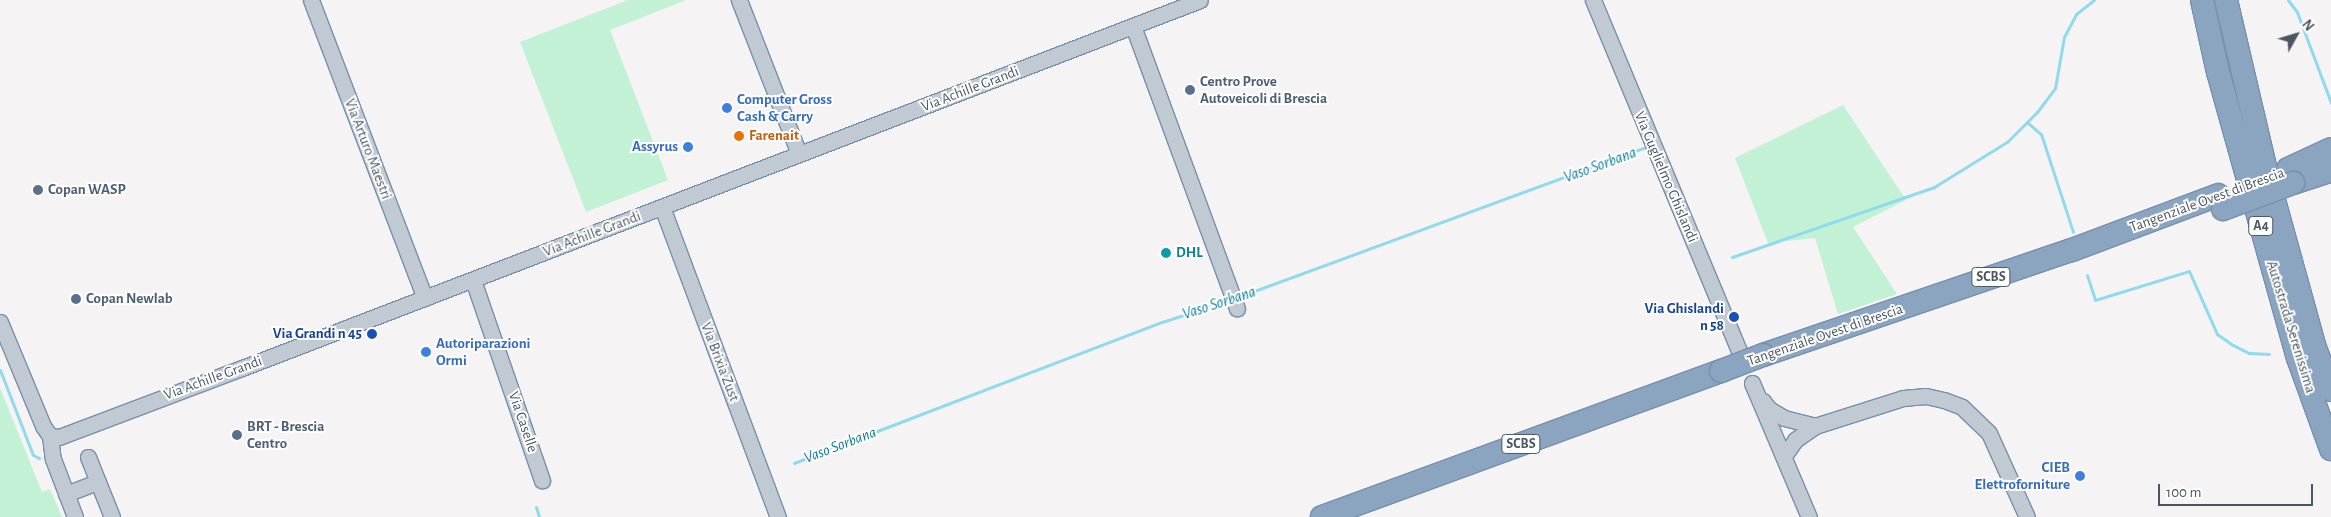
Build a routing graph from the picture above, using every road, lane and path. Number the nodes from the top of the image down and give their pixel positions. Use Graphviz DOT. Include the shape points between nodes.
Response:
graph roads {
  1 [pos="311,0"];
  2 [pos="739,0"];
  3 [pos="1199,0"];
  4 [pos="1593,0"];
  5 [pos="2202,0"];
  6 [pos="2226,0"];
  7 [pos="1132,26"];
  8 [pos="2331,149"];
  9 [pos="799,154"];
  10 [pos="2331,158"];
  11 [pos="2331,172"];
  12 [pos="2295,177"];
  13 [pos="662,207"];
  14 [pos="473,280"];
  15 [pos="425,298"];
  16 [pos="1237,308"];
  17 [pos="0,325"];
  18 [pos="1740,353"];
  19 [pos="1760,375"];
  20 [pos="1724,377"];
  21 [pos="2331,390"];
  22 [pos="1815,426"];
  23 [pos="50,436"];
  24 [pos="2331,449"];
  25 [pos="1784,456"];
  26 [pos="88,457"];
  27 [pos="542,480"];
  28 [pos="98,482"];
  29 [pos="66,494"];
  30 [pos="75,517"];
  31 [pos="112,517"];
  32 [pos="778,517"];
  33 [pos="1322,517"];
  34 [pos="1364,517"];
  35 [pos="1809,517"];
  36 [pos="2027,517"];
  1 -- 15 [label="street, Via Arturo Maestri"];
  2 -- 9 [label="street"];
  3 -- 7 [label="street, Via Achille Grandi"];
  4 -- 18 [label="street, Via Guglielmo Ghislandi"];
  5 -- 24 [label="highway, Autostrada Serenissima / A4" via="2218,72 2298,358"];
  6 -- 21 [label="highway, Autostrada Serenissima / A4" via="2267,175 2315,348"];
  7 -- 9 [label="street, Via Achille Grandi"];
  7 -- 16 [label="street"];
  8 -- 12 [label="highway"];
  9 -- 13 [label="street, Via Achille Grandi"];
  10 -- 12 [label="highway, Tangenziale Ovest di Brescia / SCBS"];
  11 -- 12 [label="highway"];
  12 -- 19 [label="highway, Tangenziale Ovest di Brescia / SCBS" via="2072,250"];
  13 -- 14 [label="street, Via Achille Grandi"];
  13 -- 32 [label="street, Via Brixia Zust"];
  14 -- 15 [label="street, Via Achille Grandi"];
  14 -- 27 [label="street, Via Caselle"];
  15 -- 23 [label="street, Via Achille Grandi" via="59,437"];
  17 -- 23 [label="street"];
  19 -- 20 [label="highway, Tangenziale Ovest di Brescia / SCBS"];
  19 -- 22 [label="street" via="1770,409 1784,418"];
  19 -- 25 [label="street"];
  20 -- 33 [label="highway, Tangenziale Ovest di Brescia / SCBS"];
  20 -- 34 [label="highway, Tangenziale Ovest di Brescia / SCBS"];
  22 -- 25 [label="street" via="1795,440"];
  22 -- 36 [label="street" via="1903,398 1926,396 1944,400 1962,408 1989,433"];
  23 -- 29 [label="street" via="52,459"];
  25 -- 35 [label="street"];
  26 -- 28 [label="street"];
  28 -- 29 [label="street"];
  28 -- 31 [label="street"];
  29 -- 30 [label="street"];
}
